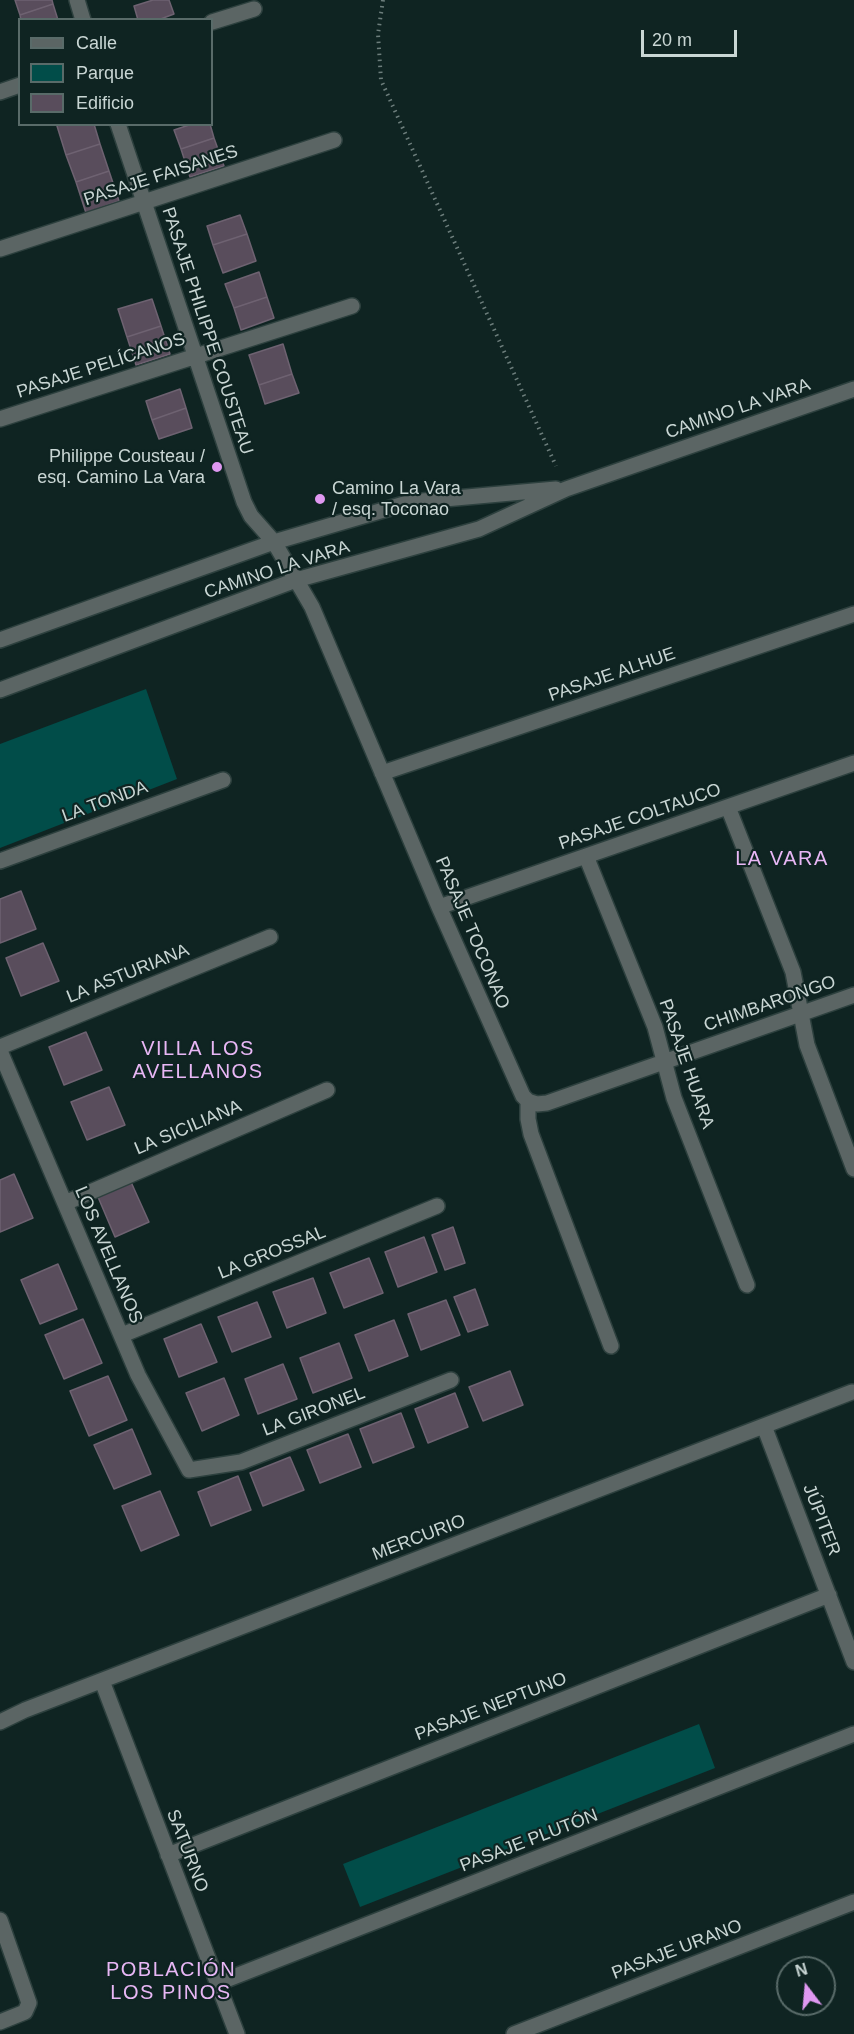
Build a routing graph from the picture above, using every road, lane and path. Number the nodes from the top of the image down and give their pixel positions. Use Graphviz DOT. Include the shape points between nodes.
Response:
graph roads {
  1 [pos="76,0"];
  2 [pos="383,0"];
  3 [pos="254,9"];
  4 [pos="82,18"];
  5 [pos="213,22"];
  6 [pos="18,86"];
  7 [pos="0,92"];
  8 [pos="119,126"];
  9 [pos="334,140"];
  10 [pos="144,202"];
  11 [pos="0,249"];
  12 [pos="352,306"];
  13 [pos="195,356"];
  14 [pos="854,389"];
  15 [pos="0,419"];
  16 [pos="566,489"];
  17 [pos="274,542"];
  18 [pos="296,580"];
  19 [pos="854,614"];
  20 [pos="0,640"];
  21 [pos="0,690"];
  22 [pos="854,763"];
  23 [pos="382,773"];
  24 [pos="223,780"];
  25 [pos="728,807"];
  26 [pos="586,856"];
  27 [pos="0,861"];
  28 [pos="439,907"];
  29 [pos="270,937"];
  30 [pos="854,995"];
  31 [pos="801,1014"];
  32 [pos="0,1049"];
  33 [pos="664,1062"];
  34 [pos="327,1090"];
  35 [pos="528,1101"];
  36 [pos="854,1168"];
  37 [pos="65,1203"];
  38 [pos="437,1206"];
  39 [pos="747,1285"];
  40 [pos="122,1335"];
  41 [pos="611,1346"];
  42 [pos="451,1380"];
  43 [pos="852,1392"];
  44 [pos="764,1426"];
  45 [pos="189,1470"];
  46 [pos="829,1595"];
  47 [pos="854,1662"];
  48 [pos="102,1681"];
  49 [pos="0,1722"];
  50 [pos="854,1734"];
  51 [pos="168,1855"];
  52 [pos="854,1902"];
  53 [pos="0,1920"];
  54 [pos="218,1983"];
  55 [pos="0,2022"];
  56 [pos="237,2034"];
  57 [pos="514,2034"];
  1 -- 4 [label="street"];
  2 -- 16 [label="path" via="378,34 381,80"];
  3 -- 5 [label="street"];
  6 -- 7 [label="street"];
  8 -- 10 [label="street, PASAJE PHILIPPE COUSTEAU"];
  9 -- 10 [label="street, PASAJE FAISANES"];
  10 -- 11 [label="street, PASAJE FAISANES"];
  10 -- 13 [label="street, PASAJE PHILIPPE COUSTEAU"];
  12 -- 13 [label="street, PASAJE PELÍCANOS"];
  13 -- 15 [label="street, PASAJE PELÍCANOS"];
  13 -- 17 [label="street, PASAJE PHILIPPE COUSTEAU" via="244,502"];
  14 -- 16 [label="street, CAMINO LA VARA"];
  16 -- 17 [label="street, CAMINO LA VARA" via="411,502"];
  16 -- 18 [label="street, CAMINO LA VARA" via="479,529"];
  17 -- 18 [label="street, PASAJE TOCONAO"];
  17 -- 20 [label="street, CAMINO LA VARA"];
  18 -- 21 [label="street, CAMINO LA VARA"];
  18 -- 23 [label="street, PASAJE TOCONAO" via="312,607"];
  19 -- 23 [label="street, PASAJE ALHUE"];
  22 -- 25 [label="street, PASAJE COLTAUCO"];
  23 -- 28 [label="street, PASAJE TOCONAO"];
  24 -- 27 [label="street, LA TONDA"];
  25 -- 26 [label="street, PASAJE COLTAUCO"];
  25 -- 31 [label="street" via="793,972"];
  26 -- 28 [label="street, PASAJE COLTAUCO"];
  26 -- 33 [label="street, PASAJE HUARA" via="655,1027"];
  28 -- 35 [label="street, PASAJE TOCONAO" via="519,1090"];
  29 -- 32 [label="street, LA ASTURIANA"];
  30 -- 31 [label="street, CHIMBARONGO"];
  31 -- 33 [label="street, CHIMBARONGO"];
  31 -- 36 [label="street" via="807,1045"];
  32 -- 37 [label="street, LOS AVELLANOS"];
  33 -- 35 [label="street, CHIMBARONGO" via="547,1103"];
  33 -- 39 [label="street, PASAJE HUARA" via="674,1098"];
  34 -- 37 [label="street, LA SICILIANA"];
  35 -- 41 [label="street, PASAJE TOCONAO" via="531,1134"];
  37 -- 40 [label="street, LOS AVELLANOS"];
  38 -- 40 [label="street, LA GROSSAL"];
  40 -- 45 [label="street, LOS AVELLANOS" via="138,1375"];
  42 -- 45 [label="street, LA GIRONEL" via="241,1462"];
  43 -- 44 [label="street, MERCURIO"];
  44 -- 46 [label="street, JÚPITER"];
  44 -- 48 [label="street, MERCURIO"];
  46 -- 47 [label="street, JÚPITER"];
  46 -- 51 [label="street, PASAJE NEPTUNO"];
  48 -- 49 [label="street, MERCURIO"];
  48 -- 51 [label="street, SATURNO"];
  50 -- 54 [label="street, PASAJE PLUTÓN"];
  51 -- 54 [label="street, SATURNO"];
  52 -- 57 [label="street, PASAJE URANO"];
  53 -- 55 [label="street" via="29,2003 25,2012"];
  54 -- 56 [label="street, SATURNO"];
}
